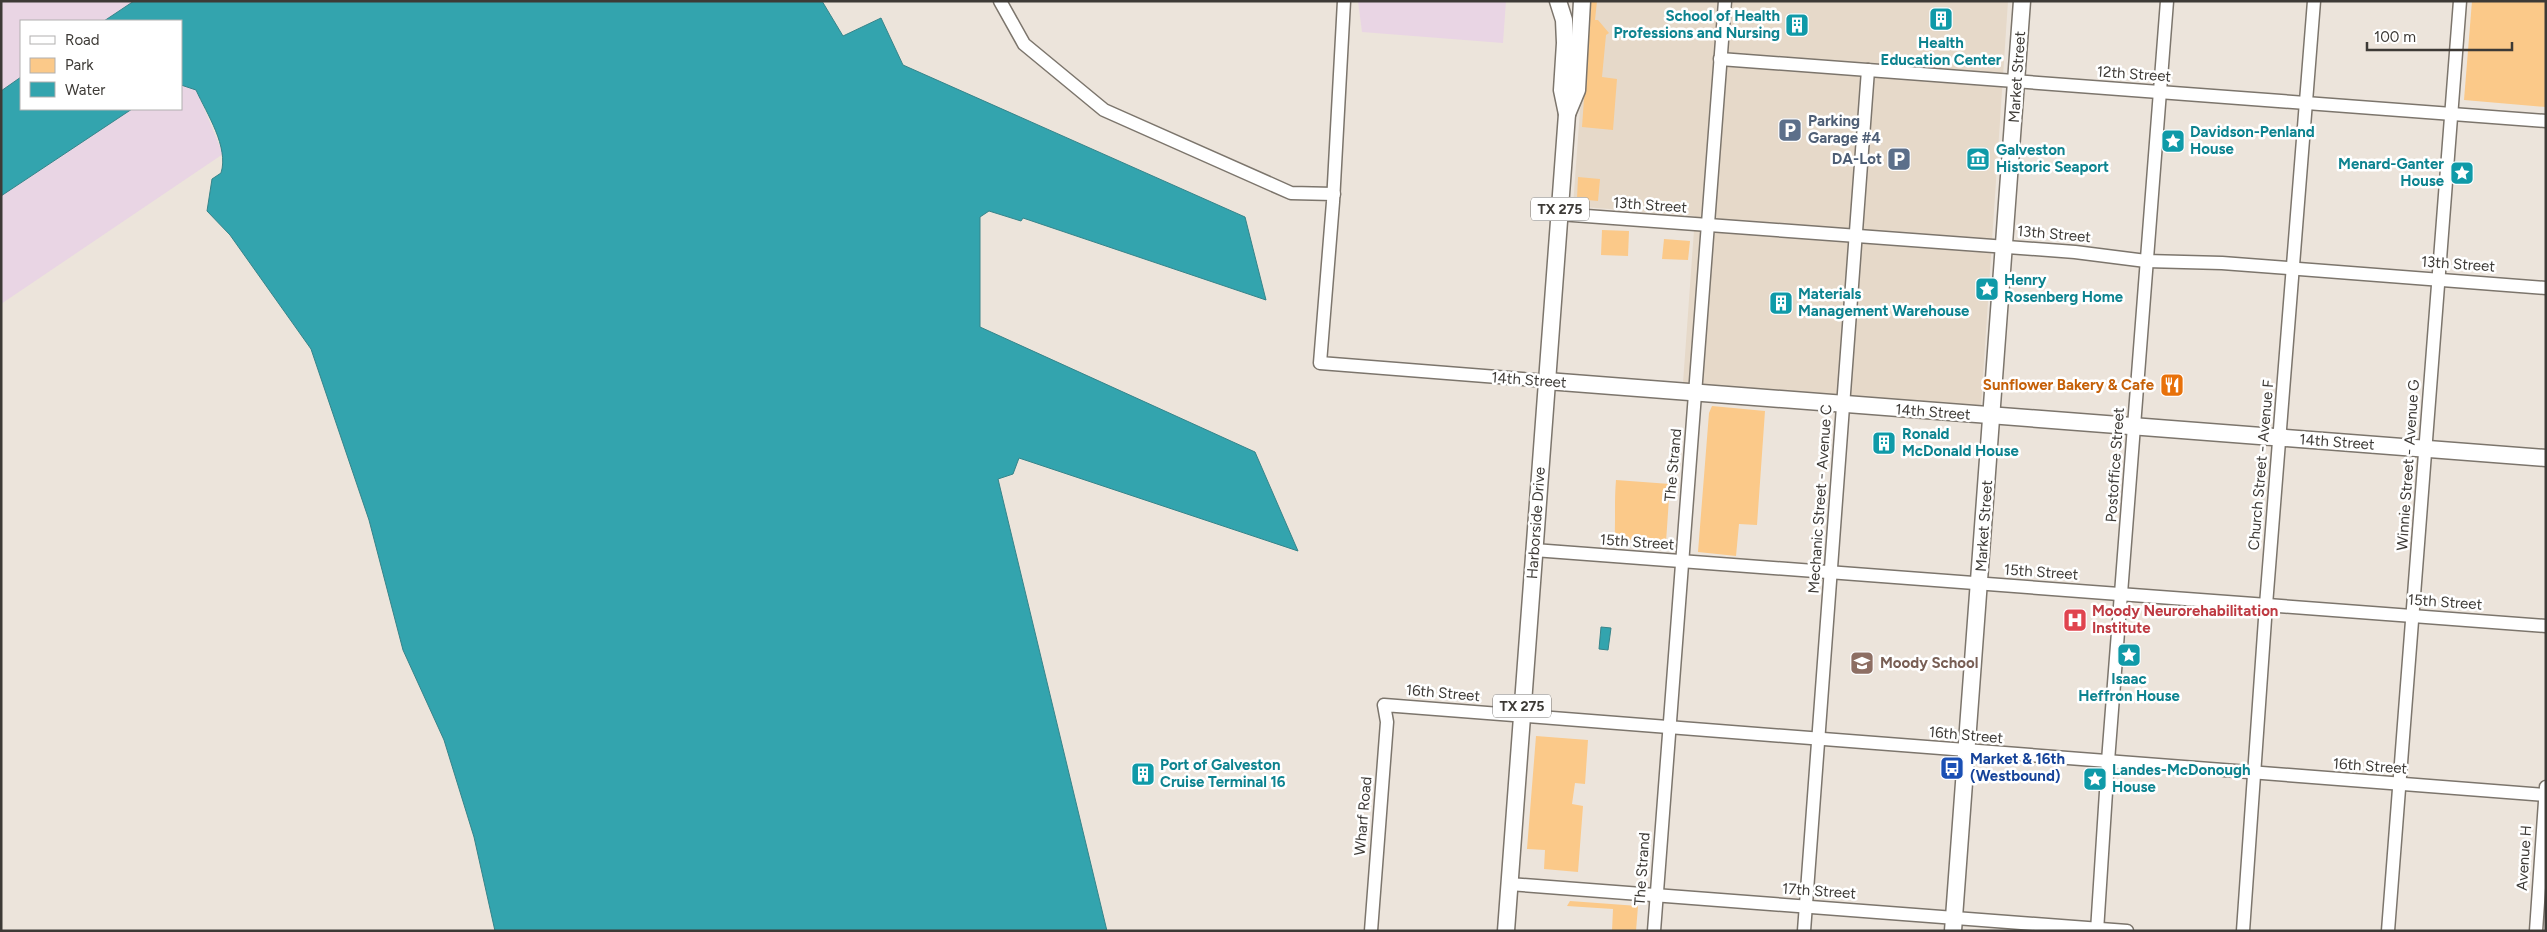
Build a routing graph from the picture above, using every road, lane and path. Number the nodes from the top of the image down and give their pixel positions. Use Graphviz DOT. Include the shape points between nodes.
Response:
graph roads {
  1 [pos="1000,1"];
  2 [pos="1344,1"];
  3 [pos="1558,1"];
  4 [pos="1582,1"];
  5 [pos="1725,1"];
  6 [pos="2022,1"];
  7 [pos="2167,1"];
  8 [pos="2314,1"];
  9 [pos="2460,1"];
  10 [pos="1720,59"];
  11 [pos="1868,70"];
  12 [pos="2017,81"];
  13 [pos="2159,92"];
  14 [pos="2306,103"];
  15 [pos="1567,114"];
  16 [pos="2451,114"];
  17 [pos="2546,121"];
  18 [pos="1334,194"];
  19 [pos="1559,214"];
  20 [pos="1708,225"];
  21 [pos="1856,236"];
  22 [pos="2004,246"];
  23 [pos="2146,261"];
  24 [pos="2294,268"];
  25 [pos="2439,279"];
  26 [pos="2546,288"];
  27 [pos="1547,382"];
  28 [pos="1695,394"];
  29 [pos="1843,405"];
  30 [pos="1992,416"];
  31 [pos="2135,426"];
  32 [pos="2280,438"];
  33 [pos="2426,448"];
  34 [pos="2546,458"];
  35 [pos="1534,550"];
  36 [pos="1682,562"];
  37 [pos="1830,573"];
  38 [pos="1980,584"];
  39 [pos="2122,594"];
  40 [pos="2266,605"];
  41 [pos="2413,616"];
  42 [pos="2546,626"];
  43 [pos="1384,705"];
  44 [pos="1522,716"];
  45 [pos="1670,728"];
  46 [pos="1819,740"];
  47 [pos="1967,751"];
  48 [pos="2108,761"];
  49 [pos="2254,773"];
  50 [pos="2399,784"];
  51 [pos="2546,792"];
  52 [pos="1509,884"];
  53 [pos="1657,895"];
  54 [pos="1806,907"];
  55 [pos="1954,924"];
  56 [pos="2098,930"];
  57 [pos="1371,931"];
  58 [pos="1506,931"];
  59 [pos="1654,931"];
  60 [pos="1804,931"];
  61 [pos="2127,931"];
  62 [pos="2243,931"];
  63 [pos="2388,931"];
  64 [pos="2536,931"];
  1 -- 18 [label="street" via="1024,44 1104,110 1282,190"];
  2 -- 18 [label="street"];
  3 -- 15 [label="main road, Harborside Drive / TX 275" via="1564,20 1562,90"];
  4 -- 15 [label="main road, Harborside Drive / TX 275" via="1577,90"];
  5 -- 10 [label="street, The Strand"];
  6 -- 12 [label="main road, Market Street"];
  7 -- 13 [label="street, Postoffice Street"];
  8 -- 14 [label="street, Church Street - Avenue F"];
  9 -- 16 [label="street, Winnie Street - Avenue G"];
  10 -- 11 [label="street, 12th Street"];
  10 -- 20 [label="street, The Strand"];
  11 -- 12 [label="street, 12th Street"];
  11 -- 21 [label="street, Mechanic Street - Avenue C"];
  12 -- 13 [label="street, 12th Street"];
  12 -- 22 [label="main road, Market Street"];
  13 -- 14 [label="street, 12th Street"];
  13 -- 23 [label="street, Postoffice Street"];
  14 -- 16 [label="street, 12th Street"];
  14 -- 24 [label="street, Church Street - Avenue F"];
  15 -- 19 [label="main road, Harborside Drive / TX 275"];
  16 -- 17 [label="street, 12th Street"];
  16 -- 25 [label="street, Winnie Street - Avenue G"];
  18 -- 27 [label="street, 14th Street" via="1320,363"];
  19 -- 20 [label="street, 13th Street"];
  19 -- 27 [label="main road, Harborside Drive / TX 275"];
  20 -- 21 [label="street, 13th Street"];
  20 -- 28 [label="street, The Strand"];
  21 -- 22 [label="street, 13th Street"];
  21 -- 29 [label="street, Mechanic Street - Avenue C"];
  22 -- 23 [label="street, 13th Street"];
  22 -- 30 [label="main road, Market Street"];
  23 -- 24 [label="street, 13th Street"];
  23 -- 31 [label="street, Postoffice Street"];
  24 -- 25 [label="street, 13th Street"];
  24 -- 32 [label="street, Church Street - Avenue F"];
  25 -- 26 [label="street, 13th Street"];
  25 -- 33 [label="street, Winnie Street - Avenue G"];
  27 -- 28 [label="main road, 14th Street"];
  27 -- 35 [label="main road, Harborside Drive / TX 275"];
  28 -- 29 [label="main road, 14th Street"];
  28 -- 36 [label="street, The Strand"];
  29 -- 30 [label="main road, 14th Street"];
  29 -- 37 [label="street, Mechanic Street - Avenue C"];
  30 -- 31 [label="main road, 14th Street"];
  30 -- 38 [label="main road, Market Street"];
  31 -- 32 [label="main road, 14th Street"];
  31 -- 39 [label="street, Postoffice Street"];
  32 -- 33 [label="main road, 14th Street"];
  32 -- 40 [label="street, Church Street - Avenue F"];
  33 -- 34 [label="main road, 14th Street"];
  33 -- 41 [label="street, Winnie Street - Avenue G"];
  35 -- 36 [label="street, 15th Street"];
  35 -- 44 [label="main road, Harborside Drive / TX 275"];
  36 -- 37 [label="street, 15th Street"];
  36 -- 45 [label="street, The Strand"];
  37 -- 38 [label="street, 15th Street"];
  37 -- 46 [label="street, Mechanic Street - Avenue C"];
  38 -- 39 [label="street, 15th Street"];
  38 -- 47 [label="main road, Market Street"];
  39 -- 40 [label="street, 15th Street"];
  39 -- 48 [label="street, Postoffice Street"];
  40 -- 41 [label="street, 15th Street"];
  40 -- 49 [label="street, Church Street - Avenue F"];
  41 -- 42 [label="street, 15th Street"];
  41 -- 50 [label="street, Winnie Street - Avenue G"];
  43 -- 44 [label="street, 16th Street"];
  43 -- 57 [label="street, Wharf Road" via="1387,722"];
  44 -- 45 [label="street, 16th Street"];
  44 -- 52 [label="main road, Harborside Drive / TX 275"];
  45 -- 46 [label="street, 16th Street"];
  45 -- 53 [label="street, The Strand"];
  46 -- 47 [label="street, 16th Street"];
  46 -- 54 [label="street, Mechanic Street - Avenue C"];
  47 -- 48 [label="street, 16th Street"];
  47 -- 55 [label="main road, Market Street"];
  48 -- 49 [label="street, 16th Street"];
  48 -- 56 [label="street, Postoffice Street"];
  49 -- 50 [label="street, 16th Street"];
  49 -- 62 [label="street, Church Street - Avenue F"];
  50 -- 51 [label="street, 16th Street"];
  50 -- 63 [label="street, Winnie Street - Avenue G"];
  51 -- 64 [label="street, Avenue H"];
  52 -- 53 [label="street, 17th Street"];
  52 -- 58 [label="main road, Harborside Drive / TX 275"];
  53 -- 54 [label="street, 17th Street"];
  53 -- 59 [label="street, The Strand"];
  54 -- 55 [label="street, 17th Street"];
  54 -- 60 [label="street, Mechanic Street - Avenue C"];
  55 -- 56 [label="street, 17th Street"];
  56 -- 61 [label="street, 17th Street"];
}
